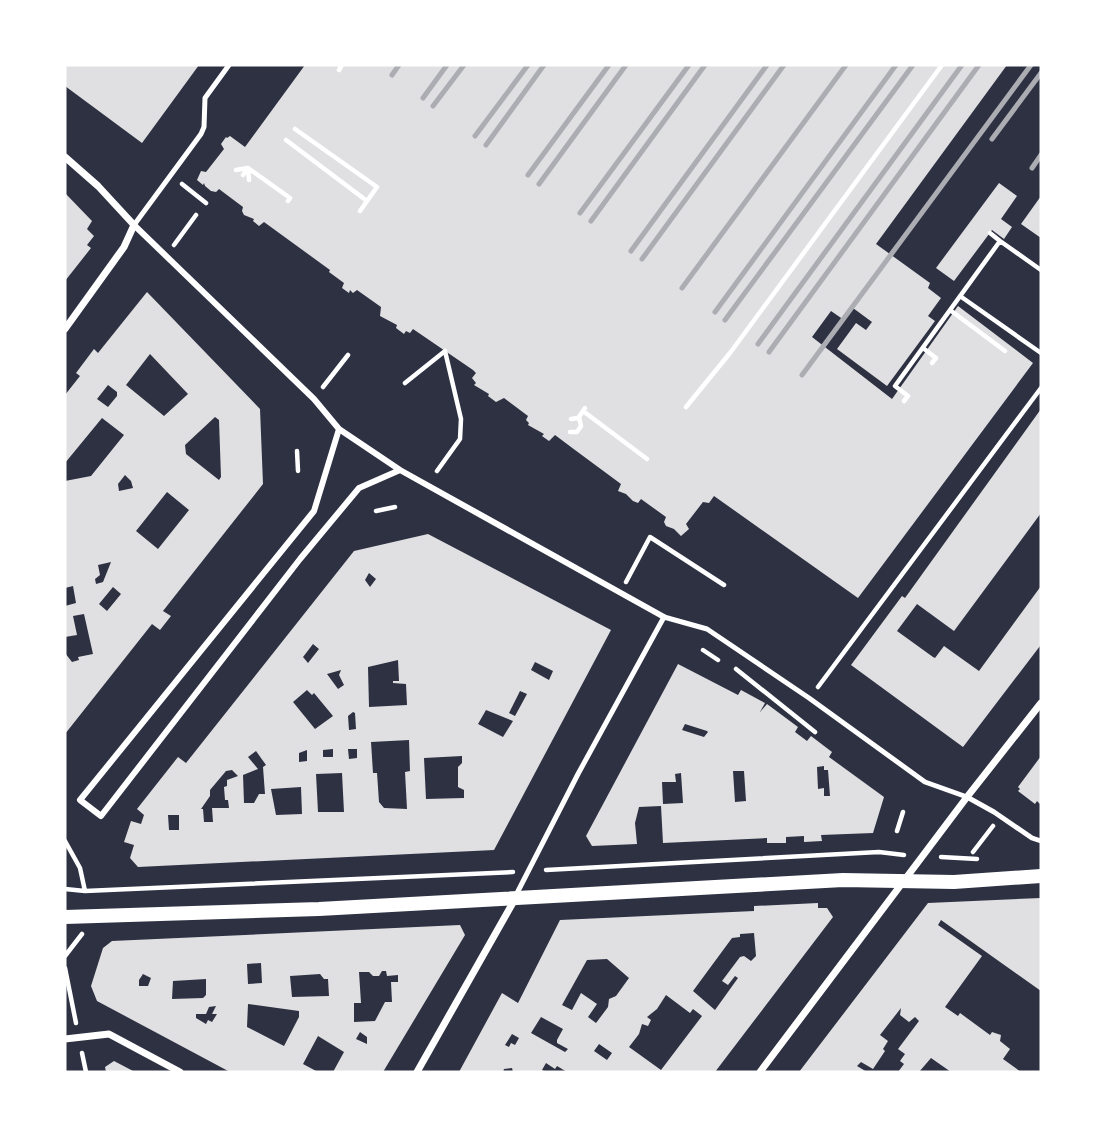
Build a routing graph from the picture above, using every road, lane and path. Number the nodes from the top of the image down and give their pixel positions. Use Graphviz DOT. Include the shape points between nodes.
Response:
graph roads {
  1 [pos="229,65"];
  2 [pos="942,65"];
  3 [pos="295,129"];
  4 [pos="286,140"];
  5 [pos="65,157"];
  6 [pos="248,168"];
  7 [pos="236,170"];
  8 [pos="255,173"];
  9 [pos="243,175"];
  10 [pos="176,180"];
  11 [pos="288,201"];
  12 [pos="368,201"];
  13 [pos="206,203"];
  14 [pos="360,211"];
  15 [pos="196,215"];
  16 [pos="134,225"];
  17 [pos="990,233"];
  18 [pos="1000,241"];
  19 [pos="171,249"];
  20 [pos="1041,270"];
  21 [pos="960,296"];
  22 [pos="950,310"];
  23 [pos="65,329"];
  24 [pos="922,348"];
  25 [pos="1004,351"];
  26 [pos="1041,353"];
  27 [pos="348,355"];
  28 [pos="932,363"];
  29 [pos="405,383"];
  30 [pos="322,388"];
  31 [pos="1041,388"];
  32 [pos="904,401"];
  33 [pos="687,407"];
  34 [pos="585,408"];
  35 [pos="576,420"];
  36 [pos="339,429"];
  37 [pos="572,432"];
  38 [pos="297,451"];
  39 [pos="647,460"];
  40 [pos="400,470"];
  41 [pos="298,471"];
  42 [pos="437,471"];
  43 [pos="395,507"];
  44 [pos="376,511"];
  45 [pos="625,582"];
  46 [pos="724,585"];
  47 [pos="664,617"];
  48 [pos="710,647"];
  49 [pos="703,650"];
  50 [pos="729,662"];
  51 [pos="810,698"];
  52 [pos="1041,703"];
  53 [pos="815,732"];
  54 [pos="967,797"];
  55 [pos="903,812"];
  56 [pos="993,825"];
  57 [pos="897,831"];
  58 [pos="65,841"];
  59 [pos="1041,841"];
  60 [pos="973,852"];
  61 [pos="922,856"];
  62 [pos="981,859"];
  63 [pos="528,871"];
  64 [pos="1041,876"];
  65 [pos="904,881"];
  66 [pos="85,883"];
  67 [pos="65,890"];
  68 [pos="515,898"];
  69 [pos="65,917"];
  70 [pos="85,930"];
  71 [pos="65,956"];
  72 [pos="65,968"];
  73 [pos="76,1024"];
  74 [pos="65,1039"];
  75 [pos="81,1050"];
  76 [pos="86,1072"];
  77 [pos="180,1072"];
  78 [pos="417,1072"];
  79 [pos="760,1072"];
  1 -- 16 [label="lane" via="205,98 201,134"];
  2 -- 33 [label="path"];
  3 -- 12 [label="path" via="377,187"];
  4 -- 12 [label="path"];
  5 -- 16 [label="street"];
  6 -- 7 [label="path"];
  6 -- 8 [label="path"];
  6 -- 8 [label="path" via="249,180"];
  6 -- 9 [label="path"];
  8 -- 11 [label="path" via="290,198"];
  10 -- 13 [label="path"];
  12 -- 14 [label="path"];
  15 -- 19 [label="path"];
  16 -- 23 [label="street" via="124,247"];
  16 -- 36 [label="street" via="314,399"];
  17 -- 18 [label="path"];
  18 -- 20 [label="path"];
  18 -- 21 [label="path"];
  21 -- 22 [label="path"];
  21 -- 26 [label="path"];
  22 -- 24 [label="path"];
  22 -- 25 [label="path"];
  24 -- 28 [label="path" via="936,358"];
  24 -- 32 [label="path" via="895,386 908,396"];
  27 -- 30 [label="path"];
  29 -- 42 [label="path" via="445,351 461,419 460,439"];
  31 -- 51 [label="path"];
  34 -- 35 [label="path"];
  35 -- 37 [label="path" via="581,426"];
  35 -- 39 [label="path" via="583,411"];
  36 -- 40 [label="street"];
  36 -- 40 [label="street" via="314,511 80,800 101,816 359,488"];
  38 -- 41 [label="path"];
  40 -- 47 [label="street"];
  43 -- 44 [label="path"];
  45 -- 46 [label="path" via="650,537"];
  47 -- 51 [label="lane" via="707,629"];
  47 -- 63 [label="lane"];
  48 -- 49 [label="path" via="720,657"];
  50 -- 53 [label="path"];
  51 -- 54 [label="lane" via="925,782"];
  52 -- 54 [label="street"];
  54 -- 59 [label="lane"];
  54 -- 61 [label="street"];
  55 -- 57 [label="path"];
  56 -- 60 [label="path"];
  58 -- 66 [label="path"];
  61 -- 62 [label="path"];
  61 -- 63 [label="path" via="879,852"];
  61 -- 65 [label="street"];
  63 -- 67 [label="path"];
  63 -- 68 [label="lane"];
  64 -- 65 [label="main road"];
  65 -- 68 [label="main road" via="844,880"];
  65 -- 79 [label="street"];
  68 -- 69 [label="main road"];
  68 -- 78 [label="street"];
  70 -- 71 [label="path"];
  72 -- 73 [label="path"];
  74 -- 77 [label="street" via="109,1034"];
  75 -- 76 [label="path"];
}
